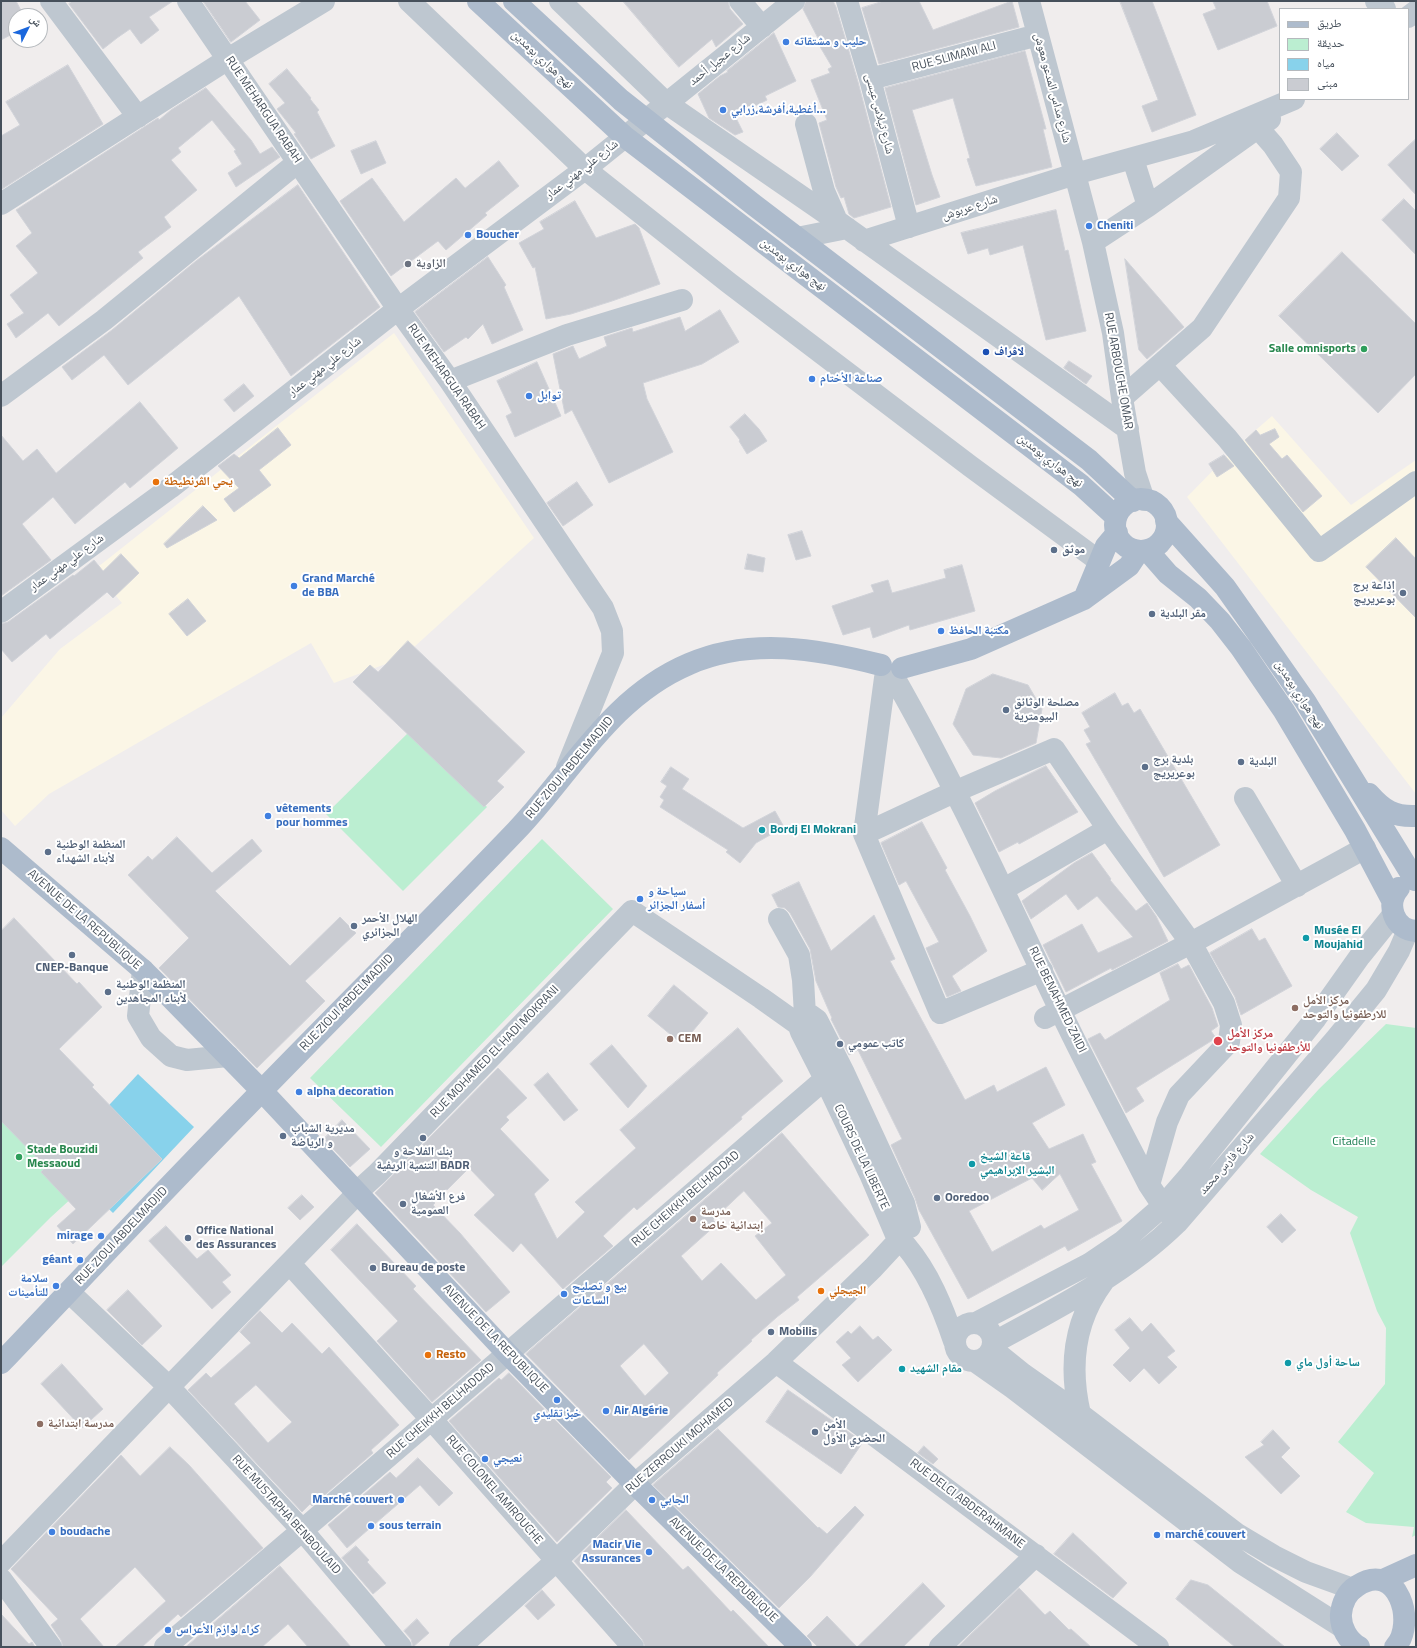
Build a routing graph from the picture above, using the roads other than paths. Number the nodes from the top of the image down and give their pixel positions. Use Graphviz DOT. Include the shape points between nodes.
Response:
graph roads {
  1 [pos="51,1"];
  2 [pos="188,1"];
  3 [pos="324,1"];
  4 [pos="409,1"];
  5 [pos="478,1"];
  6 [pos="514,1"];
  7 [pos="740,1"];
  8 [pos="794,1"];
  9 [pos="847,1"];
  10 [pos="1029,1"];
  11 [pos="1376,1"];
  12 [pos="562,2"];
  13 [pos="1384,8"];
  14 [pos="762,27"];
  15 [pos="1038,35"];
  16 [pos="228,59"];
  17 [pos="870,79"];
  18 [pos="1292,100"];
  19 [pos="1298,100"];
  20 [pos="666,104"];
  21 [pos="138,117"];
  22 [pos="647,120"];
  23 [pos="806,124"];
  24 [pos="1258,128"];
  25 [pos="625,137"];
  26 [pos="1133,159"];
  27 [pos="298,162"];
  28 [pos="585,169"];
  29 [pos="1075,174"];
  30 [pos="1,204"];
  31 [pos="1148,206"];
  32 [pos="842,225"];
  33 [pos="909,227"];
  34 [pos="797,238"];
  35 [pos="864,241"];
  36 [pos="1093,242"];
  37 [pos="682,300"];
  38 [pos="398,309"];
  39 [pos="1160,365"];
  40 [pos="450,381"];
  41 [pos="1,396"];
  42 [pos="1122,398"];
  43 [pos="1128,429"];
  44 [pos="1416,482"];
  45 [pos="1139,500"];
  46 [pos="1166,521"];
  47 [pos="1116,525"];
  48 [pos="1143,551"];
  49 [pos="1099,561"];
  50 [pos="1084,599"];
  51 [pos="1,612"];
  52 [pos="891,673"];
  53 [pos="1346,768"];
  54 [pos="565,773"];
  55 [pos="954,792"];
  56 [pos="1246,798"];
  57 [pos="1416,816"];
  58 [pos="1108,829"];
  59 [pos="864,834"];
  60 [pos="1,848"];
  61 [pos="1365,848"];
  62 [pos="1416,880"];
  63 [pos="1297,886"];
  64 [pos="1004,889"];
  65 [pos="1393,907"];
  66 [pos="779,919"];
  67 [pos="1414,932"];
  68 [pos="1191,943"];
  69 [pos="143,970"];
  70 [pos="1042,970"];
  71 [pos="761,998"];
  72 [pos="1053,1014"];
  73 [pos="802,1020"];
  74 [pos="228,1056"];
  75 [pos="835,1076"];
  76 [pos="262,1091"];
  77 [pos="1149,1185"];
  78 [pos="356,1193"];
  79 [pos="1163,1206"];
  80 [pos="1177,1223"];
  81 [pos="905,1238"];
  82 [pos="290,1264"];
  83 [pos="1104,1280"];
  84 [pos="69,1292"];
  85 [pos="972,1323"];
  86 [pos="954,1341"];
  87 [pos="987,1351"];
  88 [pos="507,1353"];
  89 [pos="776,1362"];
  90 [pos="1,1363"];
  91 [pos="169,1387"];
  92 [pos="1080,1414"];
  93 [pos="432,1420"];
  94 [pos="635,1484"];
  95 [pos="303,1531"];
  96 [pos="1036,1555"];
  97 [pos="556,1560"];
  98 [pos="1,1562"];
  99 [pos="1416,1565"];
  100 [pos="1,1579"];
  101 [pos="1383,1580"];
  102 [pos="1353,1589"];
  103 [pos="1413,1625"];
  104 [pos="1342,1627"];
  105 [pos="51,1647"];
  106 [pos="165,1647"];
  107 [pos="401,1647"];
  108 [pos="460,1647"];
  109 [pos="632,1647"];
  110 [pos="801,1647"];
  111 [pos="940,1647"];
  112 [pos="1158,1647"];
  113 [pos="1359,1647"];
  114 [pos="1395,1647"];
  1 -- 21 [label="street"];
  2 -- 16 [label="street, RUE MEHARGUA RABAH"];
  3 -- 16 [label="street"];
  4 -- 28 [label="street"];
  5 -- 25 [label="main road, نهج هواري بومدين"];
  6 -- 22 [label="main road, نهج هواري بومدين" via="621,100"];
  7 -- 14 [label="street"];
  8 -- 14 [label="street, شارع عجيل أحمد"];
  9 -- 17 [label="street, شارع تيلاس عيسى"];
  10 -- 15 [label="street, شارع مداس المدعو معوش"];
  11 -- 13 [label="street"];
  12 -- 20 [label="street"];
  14 -- 20 [label="street, شارع عجيل أحمد"];
  15 -- 17 [label="street, RUE SLIMANI ALI"];
  15 -- 29 [label="street, شارع مداس المدعو معوش"];
  16 -- 21 [label="street"];
  16 -- 27 [label="street, RUE MEHARGUA RABAH"];
  17 -- 33 [label="street, شارع تيلاس عيسى"];
  18 -- 26 [label="street" via="1194,141"];
  19 -- 24 [label="street"];
  20 -- 22 [label="street, شارع عجيل أحمد"];
  20 -- 32 [label="street"];
  21 -- 30 [label="street"];
  22 -- 25 [label="street, شارع علي مهني عمار"];
  22 -- 34 [label="main road, نهج هواري بومدين"];
  23 -- 32 [label="street" via="824,191"];
  24 -- 31 [label="street"];
  24 -- 39 [label="street" via="1291,172 1289,198 1202,328"];
  25 -- 28 [label="street, شارع علي مهني عمار"];
  25 -- 47 [label="main road, نهج هواري بومدين" via="1082,485"];
  26 -- 29 [label="street"];
  26 -- 31 [label="street"];
  27 -- 38 [label="street, RUE MEHARGUA RABAH"];
  27 -- 41 [label="street" via="104,320"];
  28 -- 38 [label="street, شارع علي مهني عمار"];
  28 -- 49 [label="street" via="767,312"];
  29 -- 33 [label="street, شارع عربوش"];
  29 -- 36 [label="street, شارع مداس المدعو معوش"];
  31 -- 36 [label="street"];
  32 -- 34 [label="street"];
  32 -- 35 [label="street"];
  33 -- 35 [label="street, شارع عربوش"];
  34 -- 45 [label="main road, نهج هواري بومدين"];
  35 -- 43 [label="street"];
  36 -- 42 [label="street, RUE ARBOUCHE OMAR" via="1113,333"];
  37 -- 40 [label="street" via="567,335"];
  38 -- 40 [label="street, RUE MEHARGUA RABAH"];
  38 -- 51 [label="street, شارع علي مهني عمار" via="170,488"];
  39 -- 42 [label="street"];
  39 -- 44 [label="street" via="1227,438 1319,551"];
  40 -- 54 [label="street, RUE MEHARGUA RABAH" via="603,608 612,631 613,653"];
  42 -- 43 [label="street, RUE ARBOUCHE OMAR"];
  43 -- 45 [label="street, RUE ARBOUCHE OMAR"];
  45 -- 46 [label="main road" via="1156,505 1161,509"];
  45 -- 47 [label="main road" via="1126,504 1120,510"];
  46 -- 48 [label="main road" via="1164,536 1160,543"];
  46 -- 53 [label="main road, نهج هواري بومدين" via="1225,587 1305,701"];
  47 -- 48 [label="main road" via="1125,546"];
  47 -- 49 [label="main road"];
  48 -- 50 [label="main road" via="1129,566"];
  48 -- 61 [label="main road, نهج هواري بومدين" via="1198,598 1242,648 1284,711"];
  49 -- 50 [label="main road"];
  50 -- 52 [label="main road" via="971,649"];
  52 -- 54 [label="main road, RUE ZIOUI ABDELMADJID" via="822,652 737,649 689,664 662,678 615,714"];
  52 -- 55 [label="street, RUE BENAHMED ZAIDI" via="916,715"];
  52 -- 59 [label="street"];
  53 -- 57 [label="main road" via="1385,809 1394,814"];
  53 -- 62 [label="main road, نهج هواري بومدين"];
  54 -- 76 [label="main road, RUE ZIOUI ABDELMADJID" via="519,828"];
  55 -- 58 [label="street" via="1054,749"];
  55 -- 59 [label="street"];
  55 -- 64 [label="street, RUE BENAHMED ZAIDI"];
  56 -- 63 [label="street"];
  58 -- 64 [label="street"];
  58 -- 68 [label="street"];
  59 -- 70 [label="street" via="940,1013"];
  60 -- 69 [label="main road, AVENUE DE LA REPUBLIQUE"];
  61 -- 63 [label="street"];
  61 -- 65 [label="main road, نهج هواري بومدين"];
  62 -- 65 [label="main road" via="1408,882 1395,892"];
  63 -- 68 [label="street"];
  64 -- 70 [label="street, RUE BENAHMED ZAIDI"];
  65 -- 67 [label="main road, نهج هواري بومدين" via="1402,926"];
  65 -- 79 [label="street, شارع فارس محمد" via="1316,1018"];
  66 -- 73 [label="street" via="799,956 803,980"];
  67 -- 80 [label="street, شارع فارس محمد" via="1399,950 1376,990"];
  68 -- 72 [label="street"];
  68 -- 77 [label="street" via="1224,1002 1231,1025 1229,1042 1179,1095 1167,1122"];
  69 -- 74 [label="main road, AVENUE DE LA REPUBLIQUE"];
  69 -- 74 [label="street" via="138,1016 152,1038 171,1056 187,1060"];
  70 -- 72 [label="street, RUE BENAHMED ZAIDI"];
  71 -- 73 [label="street, COURS DE LA LIBERTE"];
  71 -- 78 [label="street, RUE MOHAMED EL HADI MOKRANI" via="632,911"];
  72 -- 77 [label="street, RUE BENAHMED ZAIDI"];
  73 -- 75 [label="street, COURS DE LA LIBERTE" via="810,1015 816,1020"];
  74 -- 76 [label="main road, AVENUE DE LA REPUBLIQUE"];
  75 -- 81 [label="street, COURS DE LA LIBERTE" via="904,1203"];
  75 -- 88 [label="street, RUE CHEIKKH BELHADDAD"];
  76 -- 78 [label="main road, AVENUE DE LA REPUBLIQUE"];
  76 -- 84 [label="main road, RUE ZIOUI ABDELMADJID"];
  77 -- 79 [label="street, RUE BENAHMED ZAIDI"];
  78 -- 82 [label="street, RUE MOHAMED EL HADI MOKRANI"];
  78 -- 88 [label="main road, AVENUE DE LA REPUBLIQUE"];
  79 -- 80 [label="street, RUE BENAHMED ZAIDI"];
  79 -- 85 [label="street, شارع فارس محمد" via="1123,1241 1089,1264"];
  80 -- 83 [label="street, شارع فارس محمد" via="1160,1240"];
  81 -- 85 [label="street, COURS DE LA LIBERTE"];
  81 -- 86 [label="street, COURS DE LA LIBERTE" via="930,1282"];
  81 -- 89 [label="street, RUE ZERROUKI MOHAMED"];
  82 -- 91 [label="street, RUE MOHAMED EL HADI MOKRANI"];
  82 -- 93 [label="street, RUE COLONEL AMIROUCHE"];
  83 -- 87 [label="street, شارع فارس محمد"];
  83 -- 92 [label="street" via="1083,1316 1076,1343 1074,1382"];
  84 -- 90 [label="main road, RUE ZIOUI ABDELMADJID"];
  84 -- 91 [label="street, RUE MUSTAPHA BENBOULAID"];
  85 -- 86 [label="street" via="958,1330"];
  85 -- 87 [label="street" via="987,1327 993,1337"];
  86 -- 87 [label="street" via="955,1348 969,1361"];
  87 -- 92 [label="street"];
  87 -- 104 [label="street" via="1013,1388 1241,1563"];
  88 -- 93 [label="street, RUE CHEIKKH BELHADDAD"];
  88 -- 94 [label="main road, AVENUE DE LA REPUBLIQUE"];
  89 -- 94 [label="street, RUE ZERROUKI MOHAMED"];
  89 -- 96 [label="street, RUE DELCI ABDERAHMANE"];
  91 -- 95 [label="street, RUE MUSTAPHA BENBOULAID"];
  91 -- 98 [label="street, RUE MOHAMED EL HADI MOKRANI"];
  92 -- 102 [label="street" via="1238,1534 1306,1572"];
  93 -- 95 [label="street, RUE CHEIKKH BELHADDAD"];
  93 -- 97 [label="street, RUE COLONEL AMIROUCHE"];
  94 -- 97 [label="street, RUE ZERROUKI MOHAMED"];
  94 -- 110 [label="main road, AVENUE DE LA REPUBLIQUE"];
  95 -- 106 [label="street, RUE CHEIKKH BELHADDAD"];
  95 -- 107 [label="street, RUE MUSTAPHA BENBOULAID"];
  96 -- 111 [label="street"];
  96 -- 112 [label="street, RUE DELCI ABDERAHMANE"];
  97 -- 108 [label="street, RUE ZERROUKI MOHAMED"];
  97 -- 109 [label="street, RUE COLONEL AMIROUCHE"];
  99 -- 101 [label="main road"];
  100 -- 105 [label="street"];
  101 -- 102 [label="main road" via="1372,1580"];
  101 -- 103 [label="main road" via="1400,1588 1407,1595"];
  102 -- 104 [label="main road" via="1342,1606"];
  103 -- 114 [label="main road" via="1406,1638"];
  104 -- 113 [label="main road"];
}
